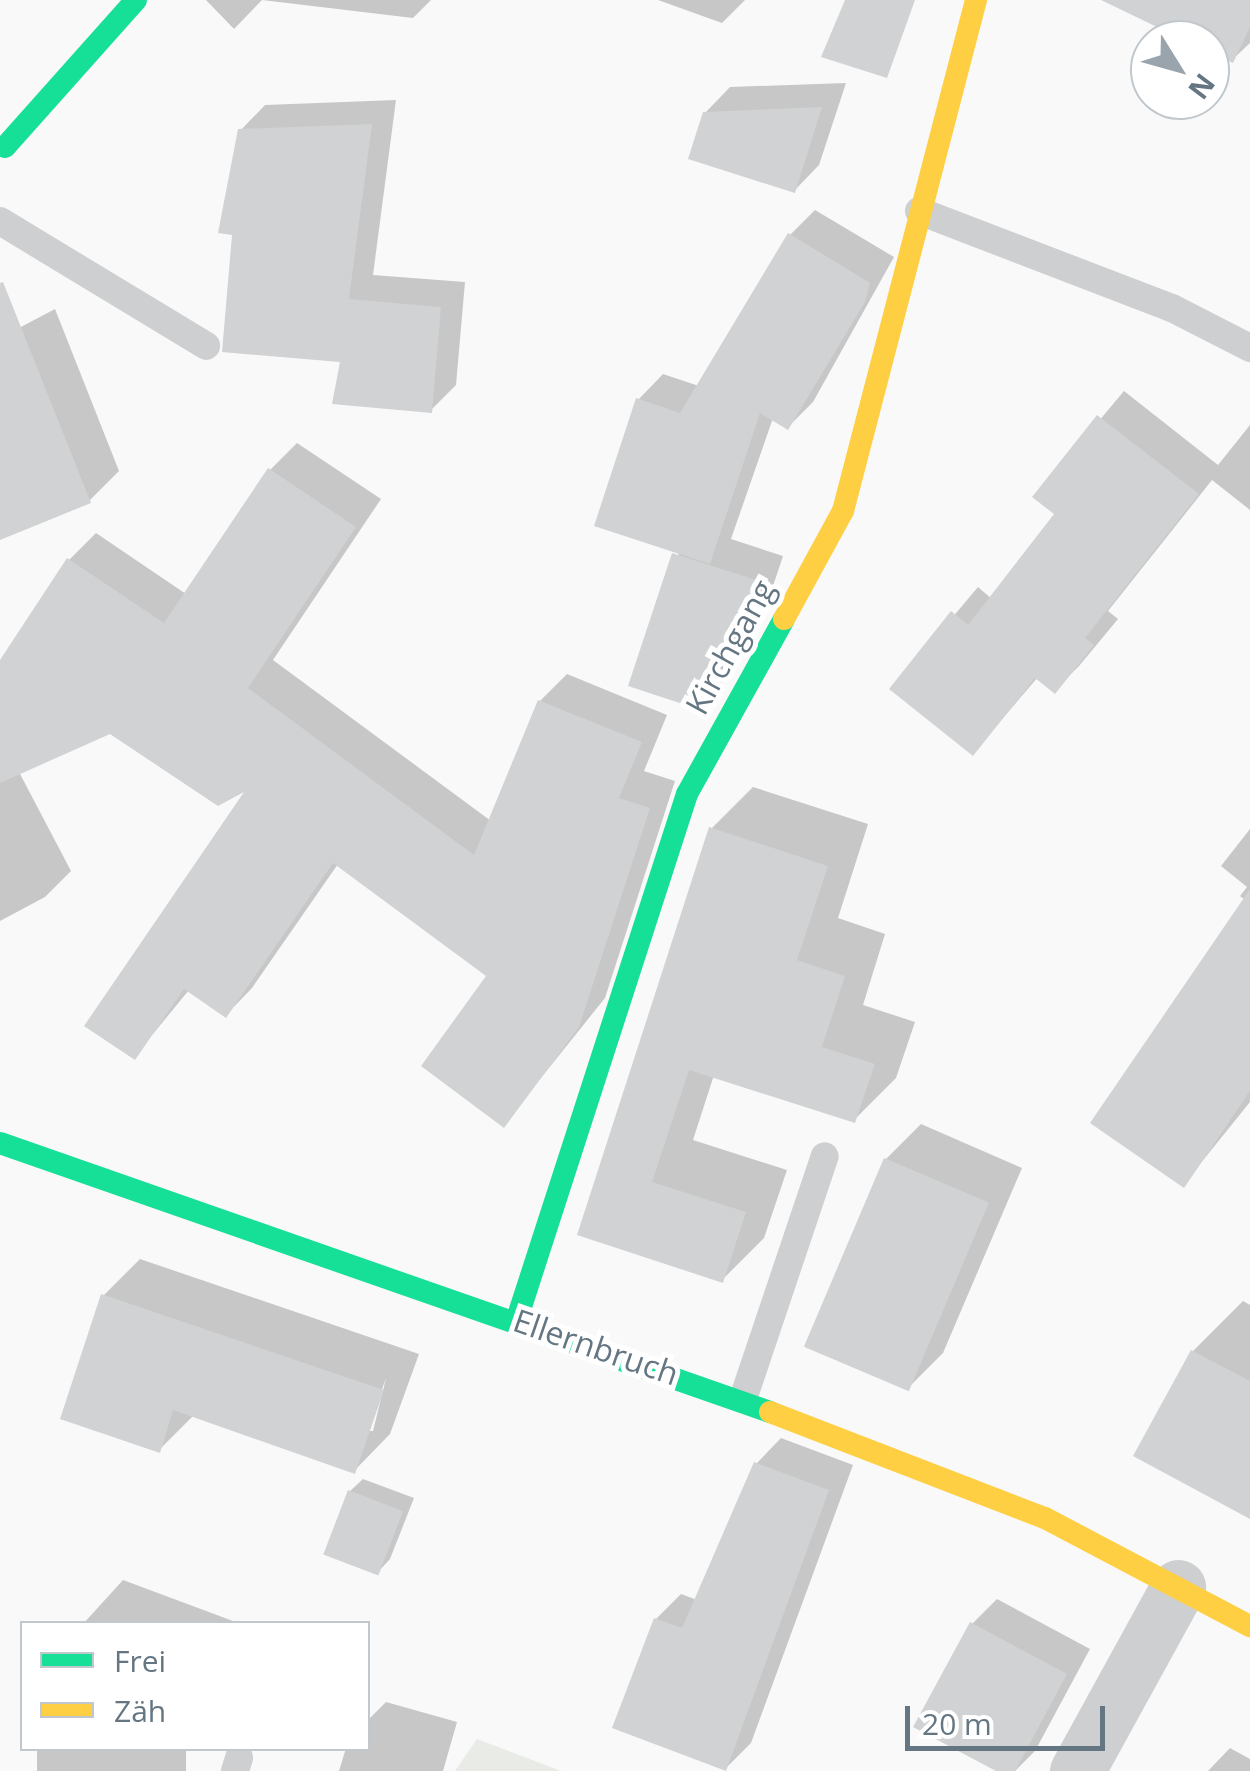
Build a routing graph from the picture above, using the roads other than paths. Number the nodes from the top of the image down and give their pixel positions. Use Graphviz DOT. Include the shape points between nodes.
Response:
graph roads {
  1 [pos="136,0"];
  2 [pos="976,0"];
  3 [pos="2,146"];
  4 [pos="919,211"];
  5 [pos="0,220"];
  6 [pos="206,346"];
  7 [pos="1250,348"];
  8 [pos="0,1143"];
  9 [pos="825,1156"];
  10 [pos="517,1319"];
  11 [pos="743,1399"];
  12 [pos="1178,1586"];
  13 [pos="1250,1626"];
  14 [pos="1077,1771"];
  1 -- 3 [label="street"];
  2 -- 4 [label="street, Kirchgang"];
  4 -- 7 [label="lane" via="1172,308"];
  4 -- 10 [label="street, Kirchgang" via="843,511 686,794"];
  5 -- 6 [label="lane"];
  8 -- 10 [label="street, Ellernbruch"];
  9 -- 11 [label="lane"];
  10 -- 11 [label="street, Ellernbruch"];
  11 -- 12 [label="street, Ellernbruch" via="1028,1511"];
  12 -- 13 [label="street, Ellernbruch"];
  12 -- 14 [label="street"];
}
